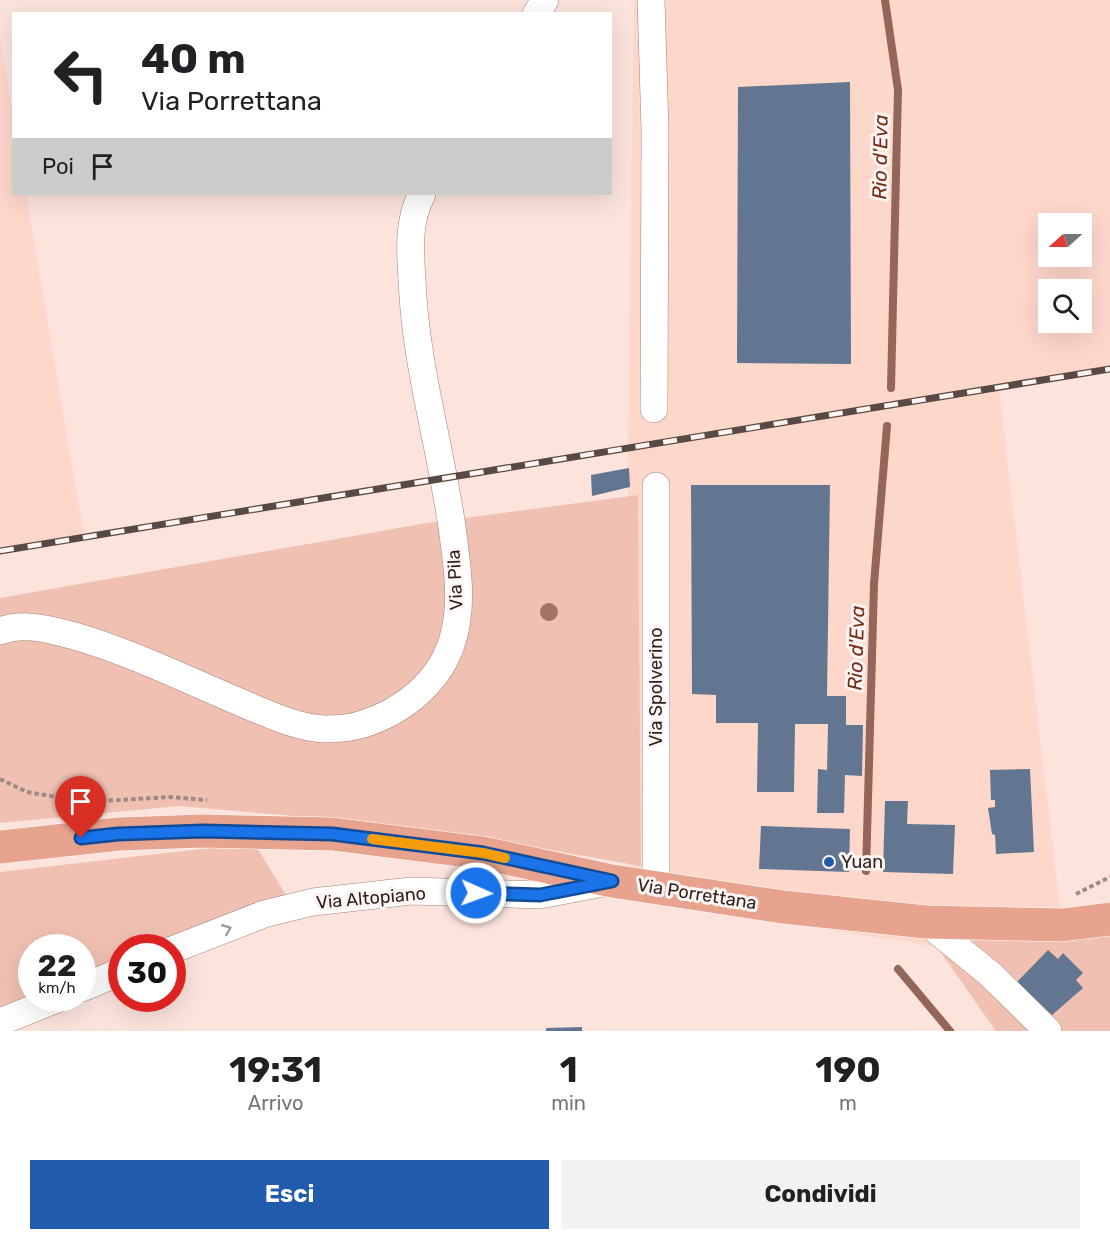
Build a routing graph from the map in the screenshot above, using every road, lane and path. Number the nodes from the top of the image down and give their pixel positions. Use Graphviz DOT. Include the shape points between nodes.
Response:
graph roads {
  1 [pos="651,0"];
  2 [pos="422,195"];
  3 [pos="654,409"];
  4 [pos="656,486"];
  5 [pos="0,631"];
  6 [pos="0,834"];
  7 [pos="44,843"];
  8 [pos="0,848"];
  9 [pos="612,881"];
  10 [pos="656,888"];
  11 [pos="1110,919"];
  12 [pos="926,922"];
  13 [pos="186,945"];
  14 [pos="26,1012"];
  15 [pos="3,1022"];
  16 [pos="1048,1031"];
  1 -- 3 [label="street" via="655,129"];
  2 -- 5 [label="street, Via Pila" via="410,238 413,303 448,505 459,611 452,643 441,667 416,695 383,718 355,727 323,729 282,719 100,644 37,627 13,626"];
  4 -- 10 [label="street, Via Spolverino"];
  6 -- 7 [label="street"];
  7 -- 8 [label="main road, Via Porrettana"];
  7 -- 9 [label="main road, Via Porrettana" via="118,834 203,831 332,834 483,853"];
  9 -- 10 [label="main road, Via Porrettana"];
  13 -- 9 [label="street, Via Altopiano, one-way" via="264,914 313,902 411,891 540,895"];
  10 -- 12 [label="main road, Via Porrettana"];
  11 -- 12 [label="main road, Via Porrettana" via="1062,925"];
  12 -- 16 [label="street" via="990,974"];
  14 -- 15 [label="street"];
}
